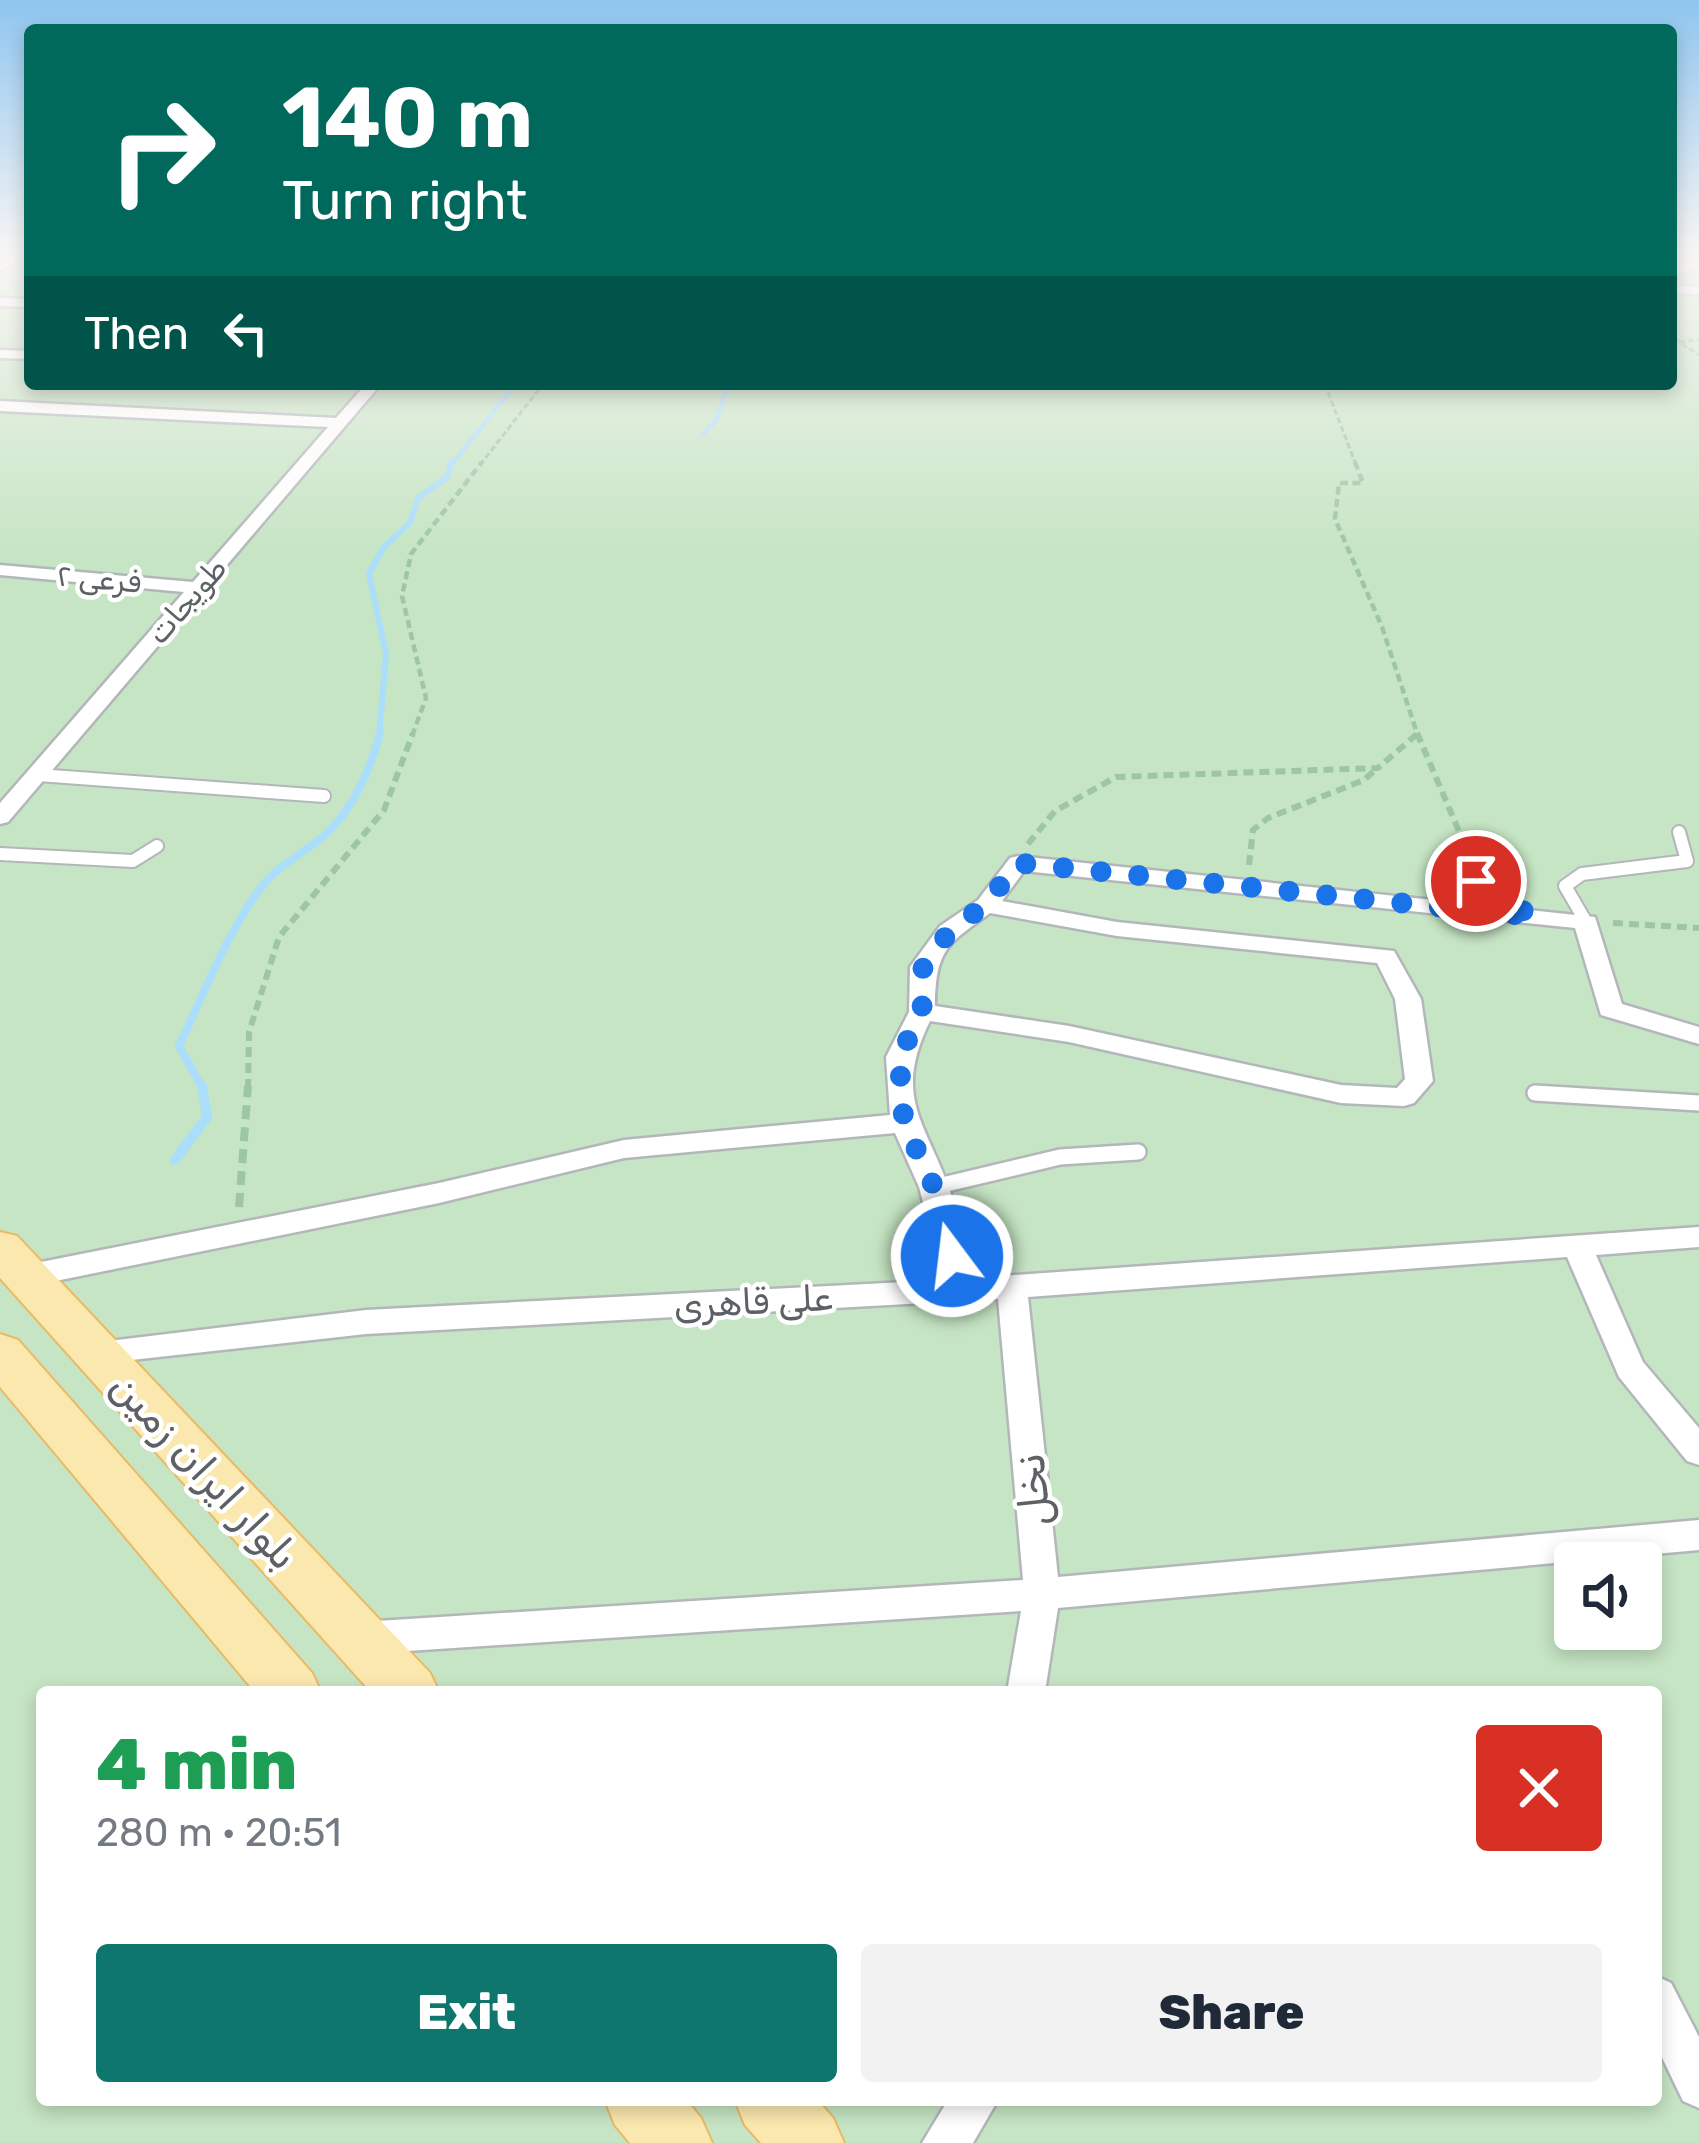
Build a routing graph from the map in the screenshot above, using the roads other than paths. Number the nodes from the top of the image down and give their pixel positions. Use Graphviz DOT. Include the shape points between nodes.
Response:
graph roads {
  1 [pos="369,390"];
  2 [pos="0,406"];
  3 [pos="339,423"];
  4 [pos="0,570"];
  5 [pos="197,589"];
  6 [pos="38,775"];
  7 [pos="324,796"];
  8 [pos="0,817"];
  9 [pos="1679,832"];
  10 [pos="157,846"];
  11 [pos="0,854"];
  12 [pos="986,904"];
  13 [pos="1586,922"];
  14 [pos="922,1012"];
  15 [pos="1699,1036"];
  16 [pos="1535,1093"];
  17 [pos="1699,1103"];
  18 [pos="904,1123"];
  19 [pos="1138,1152"];
  20 [pos="934,1187"];
  21 [pos="1699,1237"];
  22 [pos="1577,1246"];
  23 [pos="13,1262"];
  24 [pos="1012,1287"];
  25 [pos="961,1290"];
  26 [pos="95,1352"];
  27 [pos="0,1353"];
  28 [pos="1699,1451"];
  29 [pos="1699,1534"];
  30 [pos="1042,1594"];
  31 [pos="362,1639"];
  32 [pos="285,1686"];
  33 [pos="404,1686"];
  34 [pos="1027,1686"];
  35 [pos="1662,2010"];
  36 [pos="1699,2085"];
  37 [pos="645,2106"];
  38 [pos="775,2106"];
  39 [pos="971,2106"];
  40 [pos="676,2143"];
  41 [pos="808,2143"];
  42 [pos="945,2143"];
  1 -- 3 [label="street, طویجات"];
  2 -- 3 [label="street"];
  3 -- 5 [label="street, طویجات"];
  4 -- 5 [label="street, فرعی ۲"];
  5 -- 6 [label="street, طویجات"];
  6 -- 7 [label="lane"];
  6 -- 8 [label="street, طویجات"];
  9 -- 13 [label="lane" via="1688,861 1582,874 1564,886"];
  10 -- 11 [label="lane" via="133,861"];
  12 -- 13 [label="street" via="1018,863"];
  12 -- 14 [label="street" via="949,932 923,967"];
  12 -- 14 [label="street" via="1117,929 1385,956 1401,974 1419,1081 1404,1097 1341,1094 1069,1034"];
  13 -- 15 [label="street" via="1610,1009"];
  14 -- 18 [label="street" via="899,1057"];
  16 -- 17 [label="lane"];
  18 -- 20 [label="street"];
  18 -- 23 [label="street" via="624,1149 236,1234"];
  19 -- 20 [label="lane" via="1060,1157"];
  20 -- 25 [label="street"];
  21 -- 22 [label="street, علی قاهری"];
  22 -- 24 [label="street, علی قاهری"];
  22 -- 28 [label="street" via="1630,1367"];
  23 -- 26 [label="main road, بلوار ایران زمین"];
  24 -- 25 [label="street, علی قاهری"];
  24 -- 30 [label="street, نخل"];
  25 -- 26 [label="street, علی قاهری" via="366,1322"];
  26 -- 31 [label="main road, بلوار ایران زمین"];
  27 -- 32 [label="main road, بلوار ایران زمین"];
  29 -- 30 [label="street"];
  30 -- 31 [label="street"];
  30 -- 34 [label="street, نخل"];
  31 -- 33 [label="main road, بلوار ایران زمین"];
  35 -- 36 [label="street"];
  37 -- 40 [label="main road"];
  38 -- 41 [label="main road"];
  39 -- 42 [label="street"];
}
